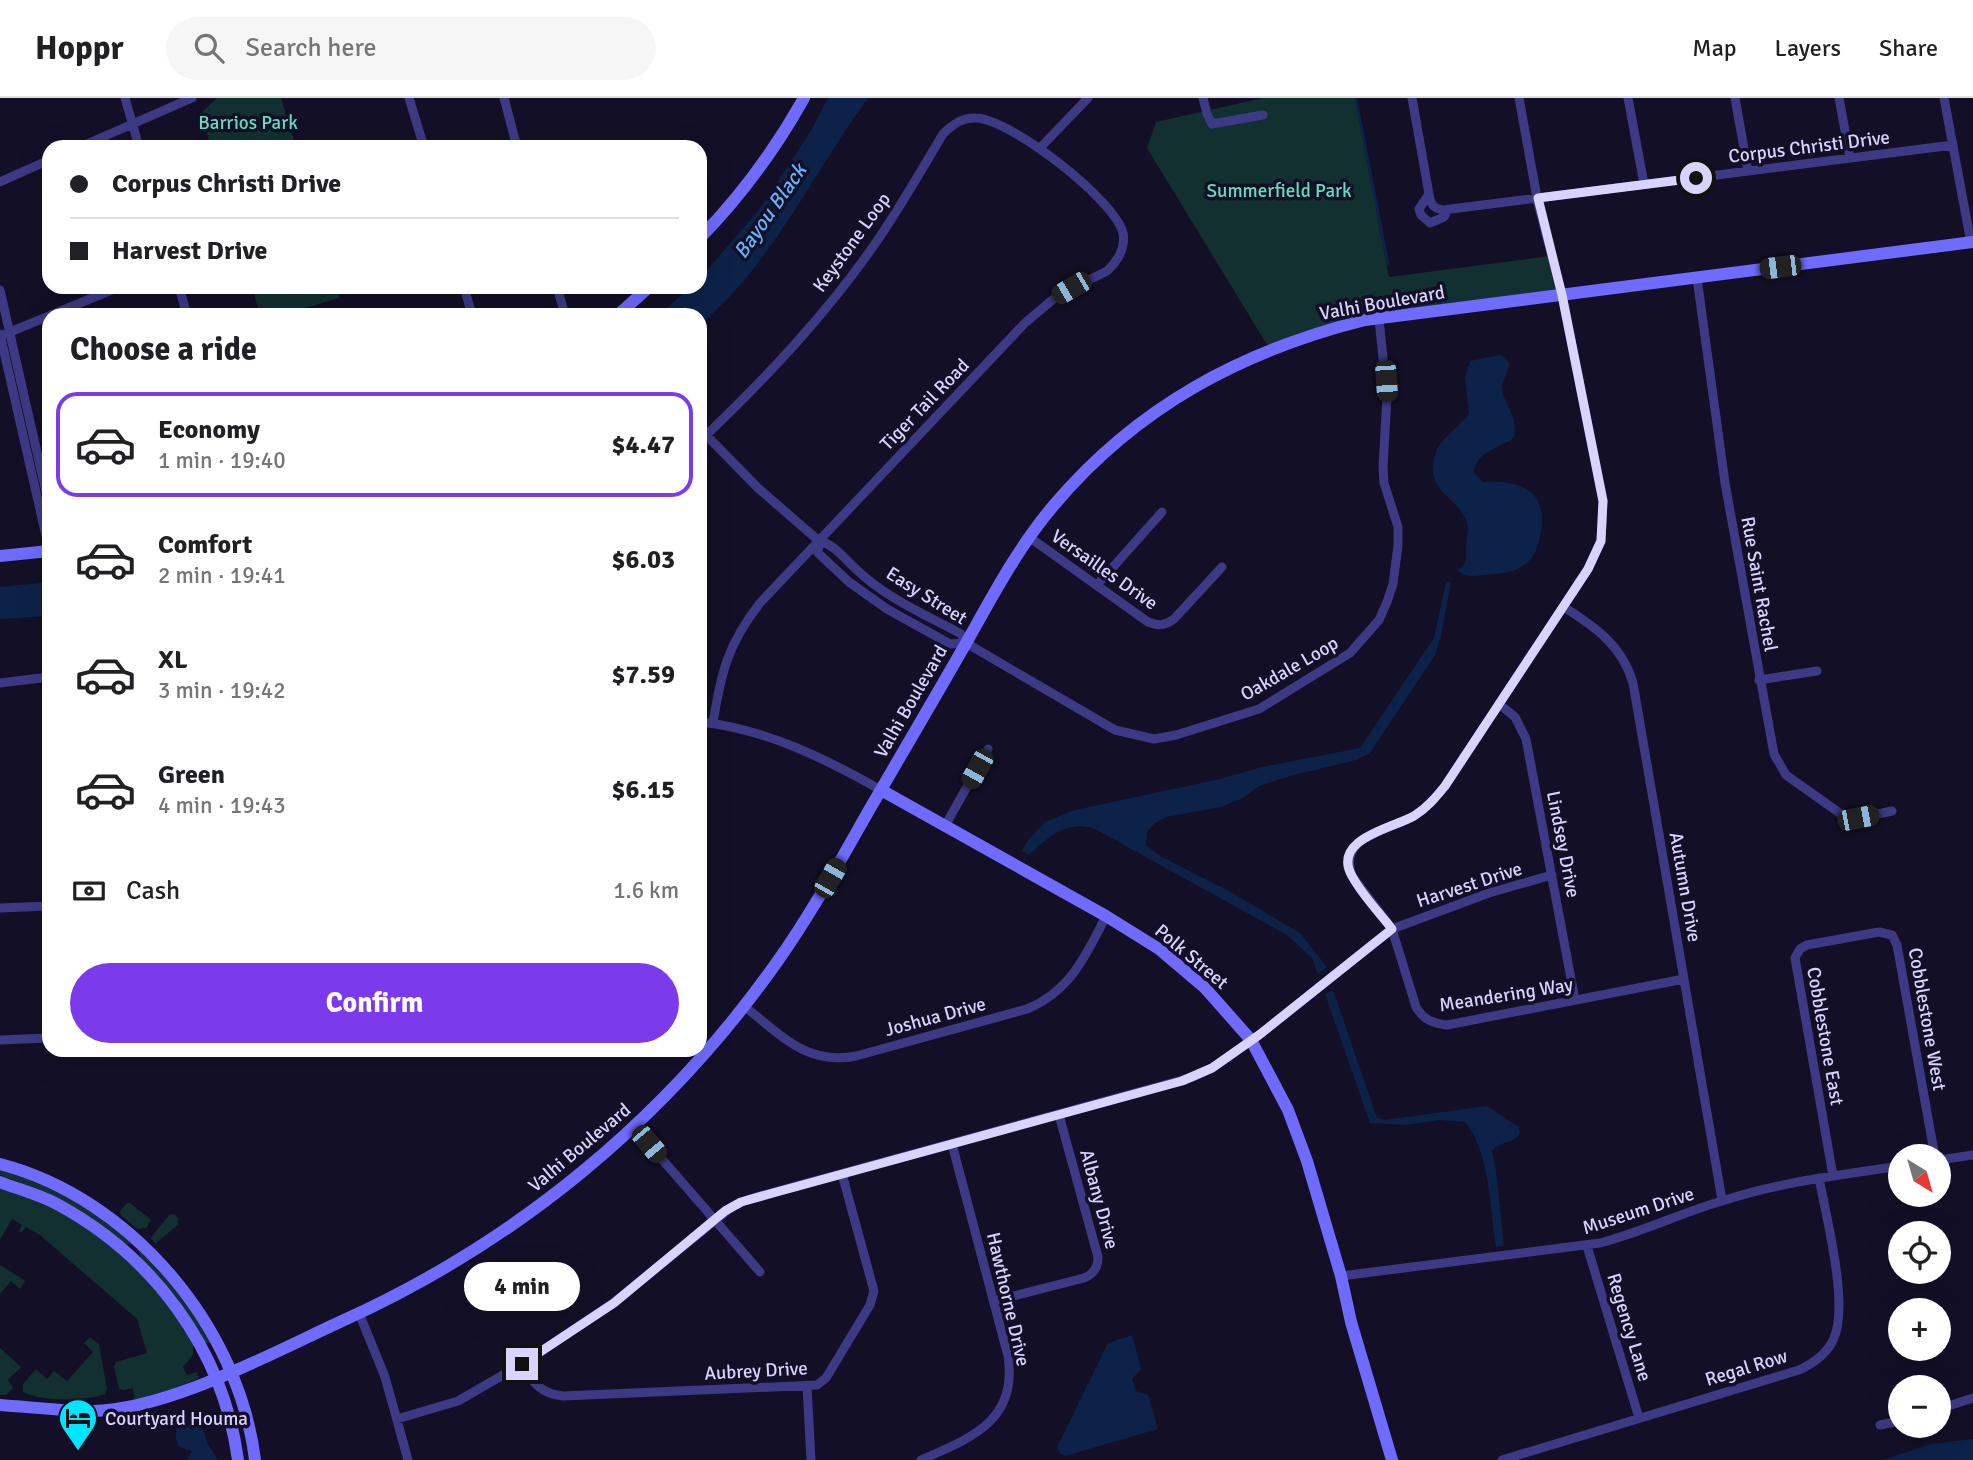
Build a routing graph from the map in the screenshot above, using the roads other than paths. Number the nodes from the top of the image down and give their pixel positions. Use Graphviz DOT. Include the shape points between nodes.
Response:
graph roads {
  1 [pos="125,98"];
  2 [pos="192,98"];
  3 [pos="409,98"];
  4 [pos="503,98"];
  5 [pos="804,98"];
  6 [pos="1088,98"];
  7 [pos="1203,98"];
  8 [pos="1412,98"];
  9 [pos="1519,98"];
  10 [pos="1628,98"];
  11 [pos="1735,98"];
  12 [pos="1839,98"];
  13 [pos="1944,98"];
  14 [pos="1263,115"];
  15 [pos="133,125"];
  16 [pos="97,140"];
  17 [pos="137,140"];
  18 [pos="422,140"];
  19 [pos="515,140"];
  20 [pos="1953,145"];
  21 [pos="1040,148"];
  22 [pos="1850,158"];
  23 [pos="42,163"];
  24 [pos="1748,171"];
  25 [pos="0,182"];
  26 [pos="1644,184"];
  27 [pos="1429,194"];
  28 [pos="1538,198"];
  29 [pos="1448,209"];
  30 [pos="707,230"];
  31 [pos="1972,243"];
  32 [pos="1698,278"];
  33 [pos="0,290"];
  34 [pos="102,294"];
  35 [pos="641,294"];
  36 [pos="1562,295"];
  37 [pos="69,308"];
  38 [pos="626,308"];
  39 [pos="1379,318"];
  40 [pos="42,319"];
  41 [pos="3,335"];
  42 [pos="707,434"];
  43 [pos="707,442"];
  44 [pos="42,479"];
  45 [pos="1163,512"];
  46 [pos="42,517"];
  47 [pos="1029,537"];
  48 [pos="819,541"];
  49 [pos="42,551"];
  50 [pos="0,556"];
  51 [pos="1222,567"];
  52 [pos="1097,585"];
  53 [pos="887,592"];
  54 [pos="879,604"];
  55 [pos="1564,607"];
  56 [pos="966,643"];
  57 [pos="1817,671"];
  58 [pos="42,678"];
  59 [pos="1759,680"];
  60 [pos="0,683"];
  61 [pos="1499,704"];
  62 [pos="707,723"];
  63 [pos="713,723"];
  64 [pos="988,749"];
  65 [pos="881,790"];
  66 [pos="1892,811"];
  67 [pos="945,827"];
  68 [pos="1552,876"];
  69 [pos="42,906"];
  70 [pos="0,908"];
  71 [pos="1106,916"];
  72 [pos="1392,929"];
  73 [pos="1846,938"];
  74 [pos="1684,979"];
  75 [pos="1575,1000"];
  76 [pos="744,1006"];
  77 [pos="42,1038"];
  78 [pos="0,1040"];
  79 [pos="1251,1040"];
  80 [pos="707,1052"];
  81 [pos="702,1057"];
  82 [pos="1059,1115"];
  83 [pos="634,1127"];
  84 [pos="952,1144"];
  85 [pos="1934,1144"];
  86 [pos="1973,1155"];
  87 [pos="1951,1157"];
  88 [pos="0,1164"];
  89 [pos="1888,1168"];
  90 [pos="842,1174"];
  91 [pos="1833,1176"];
  92 [pos="1819,1178"];
  93 [pos="0,1182"];
  94 [pos="1722,1200"];
  95 [pos="714,1220"];
  96 [pos="1587,1246"];
  97 [pos="760,1272"];
  98 [pos="1341,1276"];
  99 [pos="994,1301"];
  100 [pos="359,1313"];
  101 [pos="522,1364"];
  102 [pos="231,1372"];
  103 [pos="216,1378"];
  104 [pos="807,1386"];
  105 [pos="1973,1398"];
  106 [pos="0,1405"];
  107 [pos="1951,1405"];
  108 [pos="1639,1418"];
  109 [pos="397,1419"];
  110 [pos="1888,1423"];
  111 [pos="1880,1425"];
  112 [pos="238,1460"];
  113 [pos="255,1460"];
  114 [pos="408,1460"];
  115 [pos="811,1460"];
  116 [pos="921,1460"];
  117 [pos="1392,1460"];
  118 [pos="1502,1460"];
  1 -- 15 [label="street"];
  2 -- 15 [label="street"];
  3 -- 18 [label="street"];
  4 -- 19 [label="street"];
  5 -- 30 [label="street" via="764,160"];
  6 -- 21 [label="street"];
  7 -- 14 [label="street" via="1212,124"];
  8 -- 27 [label="street"];
  9 -- 28 [label="street, Meandering Way"];
  10 -- 26 [label="street"];
  11 -- 24 [label="street"];
  12 -- 22 [label="street"];
  13 -- 20 [label="street"];
  15 -- 16 [label="street"];
  15 -- 17 [label="street"];
  20 -- 22 [label="street, Corpus Christi Drive"];
  20 -- 31 [label="street"];
  21 -- 42 [label="street, Keystone Loop" via="988,120 976,118 952,125 836,296 768,374"];
  21 -- 48 [label="street, Tiger Tail Road" via="1114,215 1124,239 1117,261 1039,310"];
  22 -- 24 [label="street, Corpus Christi Drive"];
  23 -- 25 [label="street"];
  24 -- 26 [label="street, Corpus Christi Drive"];
  26 -- 28 [label="street, Corpus Christi Drive"];
  27 -- 29 [label="street" via="1435,209"];
  27 -- 29 [label="street, Corpus Christi Drive" via="1419,209 1425,220 1436,222"];
  28 -- 29 [label="street, Corpus Christi Drive"];
  28 -- 36 [label="street, Meandering Way"];
  31 -- 32 [label="street, Valhi Boulevard"];
  32 -- 36 [label="street, Valhi Boulevard"];
  32 -- 59 [label="street, Rue Saint Rachel" via="1725,483"];
  33 -- 41 [label="street"];
  34 -- 37 [label="street"];
  35 -- 38 [label="street"];
  36 -- 39 [label="street, Valhi Boulevard"];
  36 -- 55 [label="street, Meandering Way" via="1604,515 1595,556"];
  39 -- 47 [label="street, Valhi Boulevard" via="1269,349 1168,402 1088,468"];
  39 -- 56 [label="street, Oakdale Loop" via="1387,397 1384,483 1398,527 1398,546 1388,602 1379,620 1350,653 1259,709 1154,739 1115,730"];
  40 -- 41 [label="street"];
  41 -- 44 [label="street"];
  41 -- 46 [label="street"];
  43 -- 48 [label="street, Easy Street"];
  45 -- 52 [label="street"];
  47 -- 52 [label="street, Versailles Drive"];
  47 -- 56 [label="street, Valhi Boulevard"];
  48 -- 53 [label="street, Easy Street" via="831,543 858,572"];
  48 -- 54 [label="street, Easy Street" via="818,553"];
  48 -- 63 [label="street, Tiger Tail Road" via="743,625 723,670"];
  49 -- 50 [label="street"];
  51 -- 52 [label="street, Versailles Drive" via="1166,625 1148,622"];
  53 -- 54 [label="street"];
  53 -- 56 [label="street, Easy Street" via="961,634"];
  54 -- 56 [label="street, Easy Street" via="950,644"];
  55 -- 61 [label="street, Meandering Way"];
  55 -- 74 [label="street, Autumn Drive" via="1603,634 1629,671"];
  56 -- 65 [label="street, Valhi Boulevard"];
  57 -- 59 [label="street"];
  58 -- 60 [label="street"];
  59 -- 66 [label="street, Rue Saint Rachel" via="1774,754 1786,775 1841,814 1858,818"];
  61 -- 68 [label="street, Lindsey Drive" via="1515,717 1526,739"];
  61 -- 72 [label="street, Meandering Way" via="1445,786 1423,810 1366,836 1350,852 1352,876"];
  62 -- 63 [label="street, Polk Street"];
  63 -- 65 [label="street, Polk Street" via="789,744"];
  64 -- 67 [label="street"];
  65 -- 67 [label="street, Polk Street"];
  65 -- 76 [label="street, Valhi Boulevard" via="815,905"];
  67 -- 71 [label="street, Polk Street"];
  68 -- 72 [label="street, Harvest Drive" via="1489,893"];
  68 -- 75 [label="street, Lindsey Drive"];
  69 -- 70 [label="street"];
  71 -- 76 [label="street, Joshua Drive" via="1074,974 1045,1001 856,1056 810,1054"];
  71 -- 79 [label="street, Polk Street" via="1184,969"];
  72 -- 75 [label="street, Meandering Way" via="1416,1007 1433,1023 1447,1025"];
  72 -- 79 [label="street, Harvest Drive"];
  73 -- 85 [label="street, Cobblestone West" via="1887,932 1895,939"];
  73 -- 91 [label="street, Cobblestone East" via="1803,947 1795,958"];
  74 -- 75 [label="street, Meandering Way"];
  74 -- 94 [label="street, Autumn Drive"];
  76 -- 80 [label="street, Valhi Boulevard"];
  77 -- 78 [label="street"];
  79 -- 82 [label="street, Harvest Drive" via="1194,1077"];
  79 -- 98 [label="street, Polk Street" via="1303,1148"];
  81 -- 83 [label="street, Valhi Boulevard"];
  82 -- 84 [label="street, Harvest Drive"];
  82 -- 99 [label="street, Albany Drive" via="1098,1264 1084,1278"];
  83 -- 95 [label="street"];
  83 -- 100 [label="street, Valhi Boulevard" via="508,1229 408,1290"];
  84 -- 90 [label="street, Harvest Drive"];
  84 -- 99 [label="street, Hawthorne Drive"];
  86 -- 87 [label="street"];
  88 -- 102 [label="street" via="77,1198 148,1250 208,1325"];
  89 -- 91 [label="street, Museum Drive"];
  90 -- 95 [label="street, Harvest Drive" via="741,1202"];
  90 -- 104 [label="street, Aubrey Drive" via="874,1291 826,1378"];
  91 -- 92 [label="street, Museum Drive"];
  92 -- 94 [label="street, Museum Drive"];
  92 -- 108 [label="street, Regal Row" via="1837,1285 1839,1318 1834,1340 1799,1370"];
  93 -- 103 [label="street" via="54,1203 107,1236 166,1290 203,1346"];
  94 -- 96 [label="street, Museum Drive"];
  95 -- 97 [label="street"];
  95 -- 101 [label="street, Harvest Drive" via="614,1303"];
  96 -- 98 [label="street, Museum Drive"];
  96 -- 108 [label="street, Regency Lane"];
  98 -- 117 [label="street, Polk Street"];
  99 -- 116 [label="street, Hawthorne Drive" via="1010,1366 1003,1403 982,1430"];
  100 -- 102 [label="street, Valhi Boulevard"];
  100 -- 109 [label="street"];
  101 -- 104 [label="street, Aubrey Drive" via="537,1386 563,1396"];
  101 -- 109 [label="street, Harvest Drive" via="458,1401"];
  102 -- 103 [label="street, Valhi Boulevard"];
  102 -- 113 [label="street" via="248,1421"];
  103 -- 106 [label="street, Valhi Boulevard" via="142,1405 94,1411"];
  103 -- 112 [label="street"];
  104 -- 115 [label="street"];
  105 -- 107 [label="street"];
  108 -- 118 [label="street, Regal Row"];
  109 -- 114 [label="street"];
  110 -- 111 [label="street"];
}
